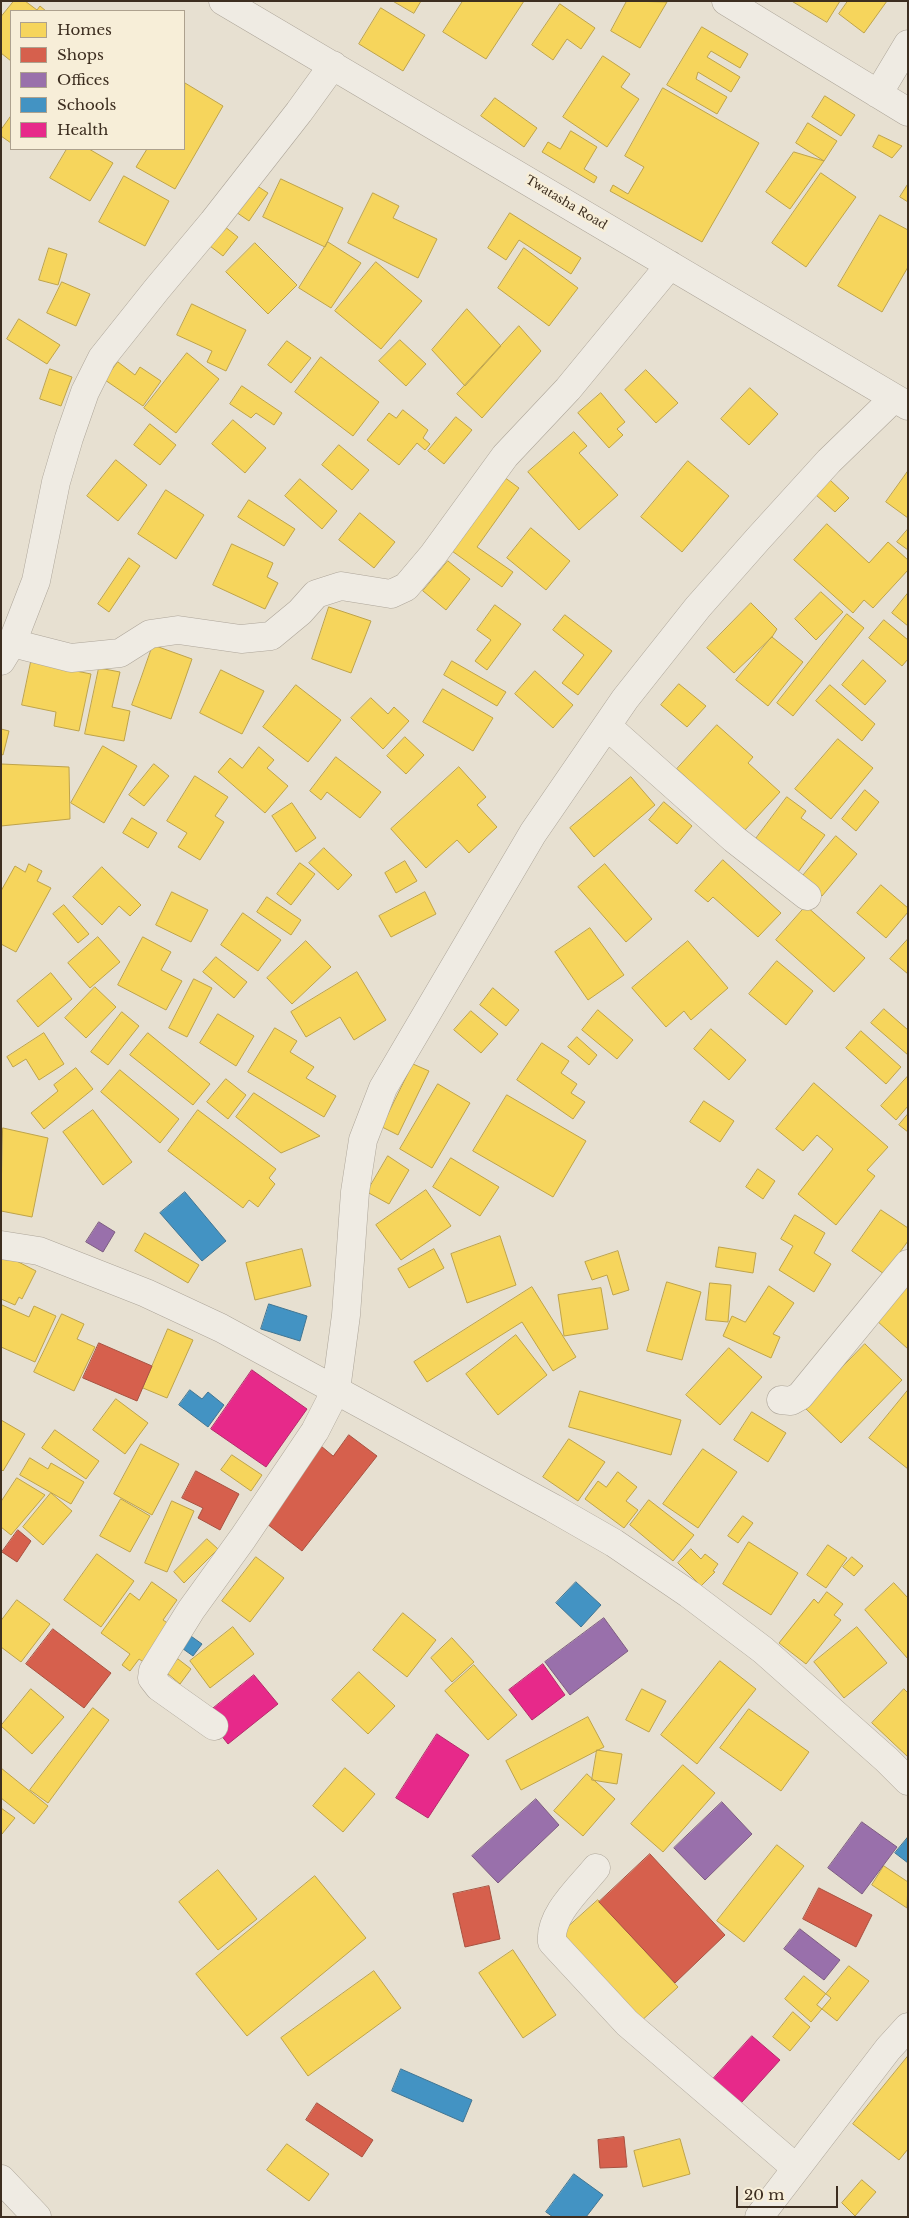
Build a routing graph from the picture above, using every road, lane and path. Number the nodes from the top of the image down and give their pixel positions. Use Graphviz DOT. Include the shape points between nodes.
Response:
graph roads {
  1 [pos="224,1"];
  2 [pos="726,1"];
  3 [pos="908,44"];
  4 [pos="333,65"];
  5 [pos="878,94"];
  6 [pos="908,112"];
  7 [pos="670,265"];
  8 [pos="901,402"];
  9 [pos="7,652"];
  10 [pos="607,726"];
  11 [pos="807,896"];
  12 [pos="1,1244"];
  13 [pos="908,1264"];
  14 [pos="336,1390"];
  15 [pos="781,1400"];
  16 [pos="214,1726"];
  17 [pos="908,1781"];
  18 [pos="596,1868"];
  19 [pos="908,2027"];
  20 [pos="796,2168"];
  21 [pos="5,2191"];
  22 [pos="37,2217"];
  23 [pos="759,2217"];
  1 -- 4 [label="street, Twatasha Road"];
  2 -- 5 [label="street"];
  3 -- 5 [label="street"];
  4 -- 7 [label="street, Twatasha Road"];
  4 -- 9 [label="street" via="214,222 102,358 85,392 69,438 54,491 36,581"];
  5 -- 6 [label="street"];
  7 -- 8 [label="street, Twatasha Road"];
  7 -- 9 [label="street" via="568,389 505,456 406,587 391,594 340,586 316,594 271,636 241,639 178,630 150,634 120,653 71,658"];
  8 -- 10 [label="street" via="829,461 698,607"];
  10 -- 11 [label="street" via="734,839"];
  10 -- 14 [label="street" via="533,832 383,1088 363,1140"];
  12 -- 14 [label="street" via="39,1251 146,1293 221,1328"];
  13 -- 15 [label="street" via="800,1396 791,1401"];
  14 -- 16 [label="street" via="315,1431 244,1538 191,1610 153,1671 152,1678 159,1687"];
  14 -- 17 [label="street" via="591,1530 689,1594 763,1650"];
  18 -- 20 [label="street" via="555,1919 552,1942 627,2023"];
  19 -- 20 [label="street"];
  20 -- 23 [label="street"];
  21 -- 22 [label="street"];
}
